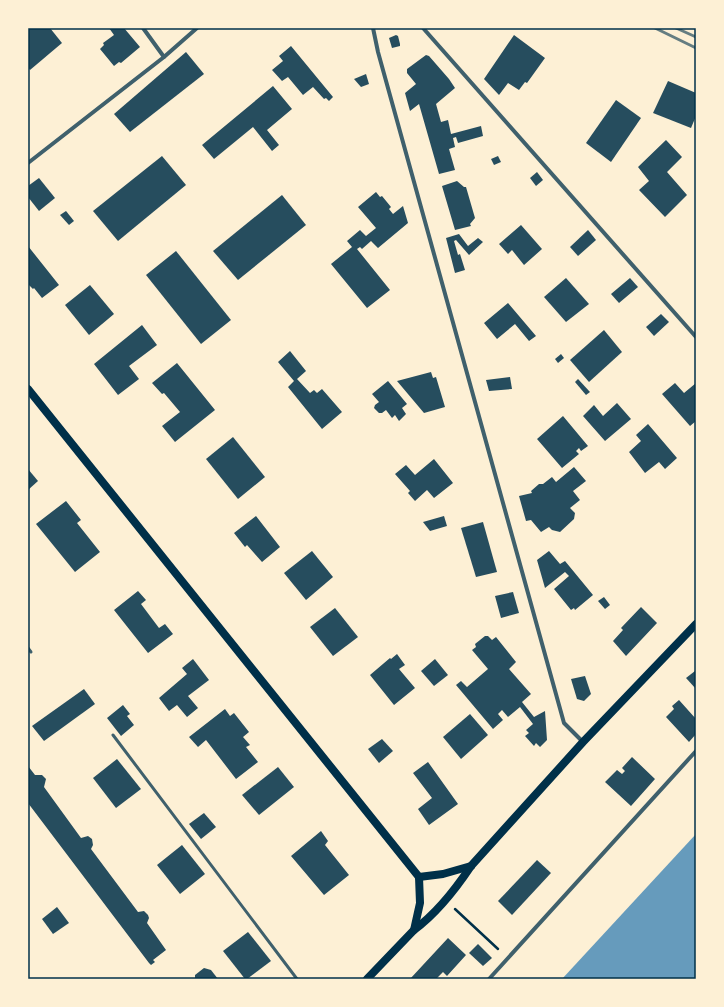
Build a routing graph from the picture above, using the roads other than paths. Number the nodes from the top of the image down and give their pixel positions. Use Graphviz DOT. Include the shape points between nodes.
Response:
graph roads {
  1 [pos="143,28"];
  2 [pos="198,28"];
  3 [pos="373,28"];
  4 [pos="423,28"];
  5 [pos="164,57"];
  6 [pos="28,163"];
  7 [pos="696,337"];
  8 [pos="28,389"];
  9 [pos="696,624"];
  10 [pos="28,648"];
  11 [pos="31,652"];
  12 [pos="113,735"];
  13 [pos="583,742"];
  14 [pos="696,751"];
  15 [pos="471,866"];
  16 [pos="419,877"];
  17 [pos="414,930"];
  18 [pos="297,979"];
  19 [pos="367,979"];
  20 [pos="489,979"];
  1 -- 5 [label="street"];
  2 -- 5 [label="street"];
  3 -- 13 [label="street" via="564,723"];
  4 -- 7 [label="street"];
  5 -- 6 [label="street"];
  8 -- 16 [label="main road"];
  9 -- 13 [label="main road"];
  10 -- 11 [label="lane"];
  12 -- 18 [label="lane"];
  13 -- 15 [label="main road"];
  14 -- 20 [label="street"];
  15 -- 16 [label="main road"];
  15 -- 17 [label="main road" via="428,919"];
  16 -- 17 [label="main road" via="420,903"];
  17 -- 19 [label="main road"];
}
